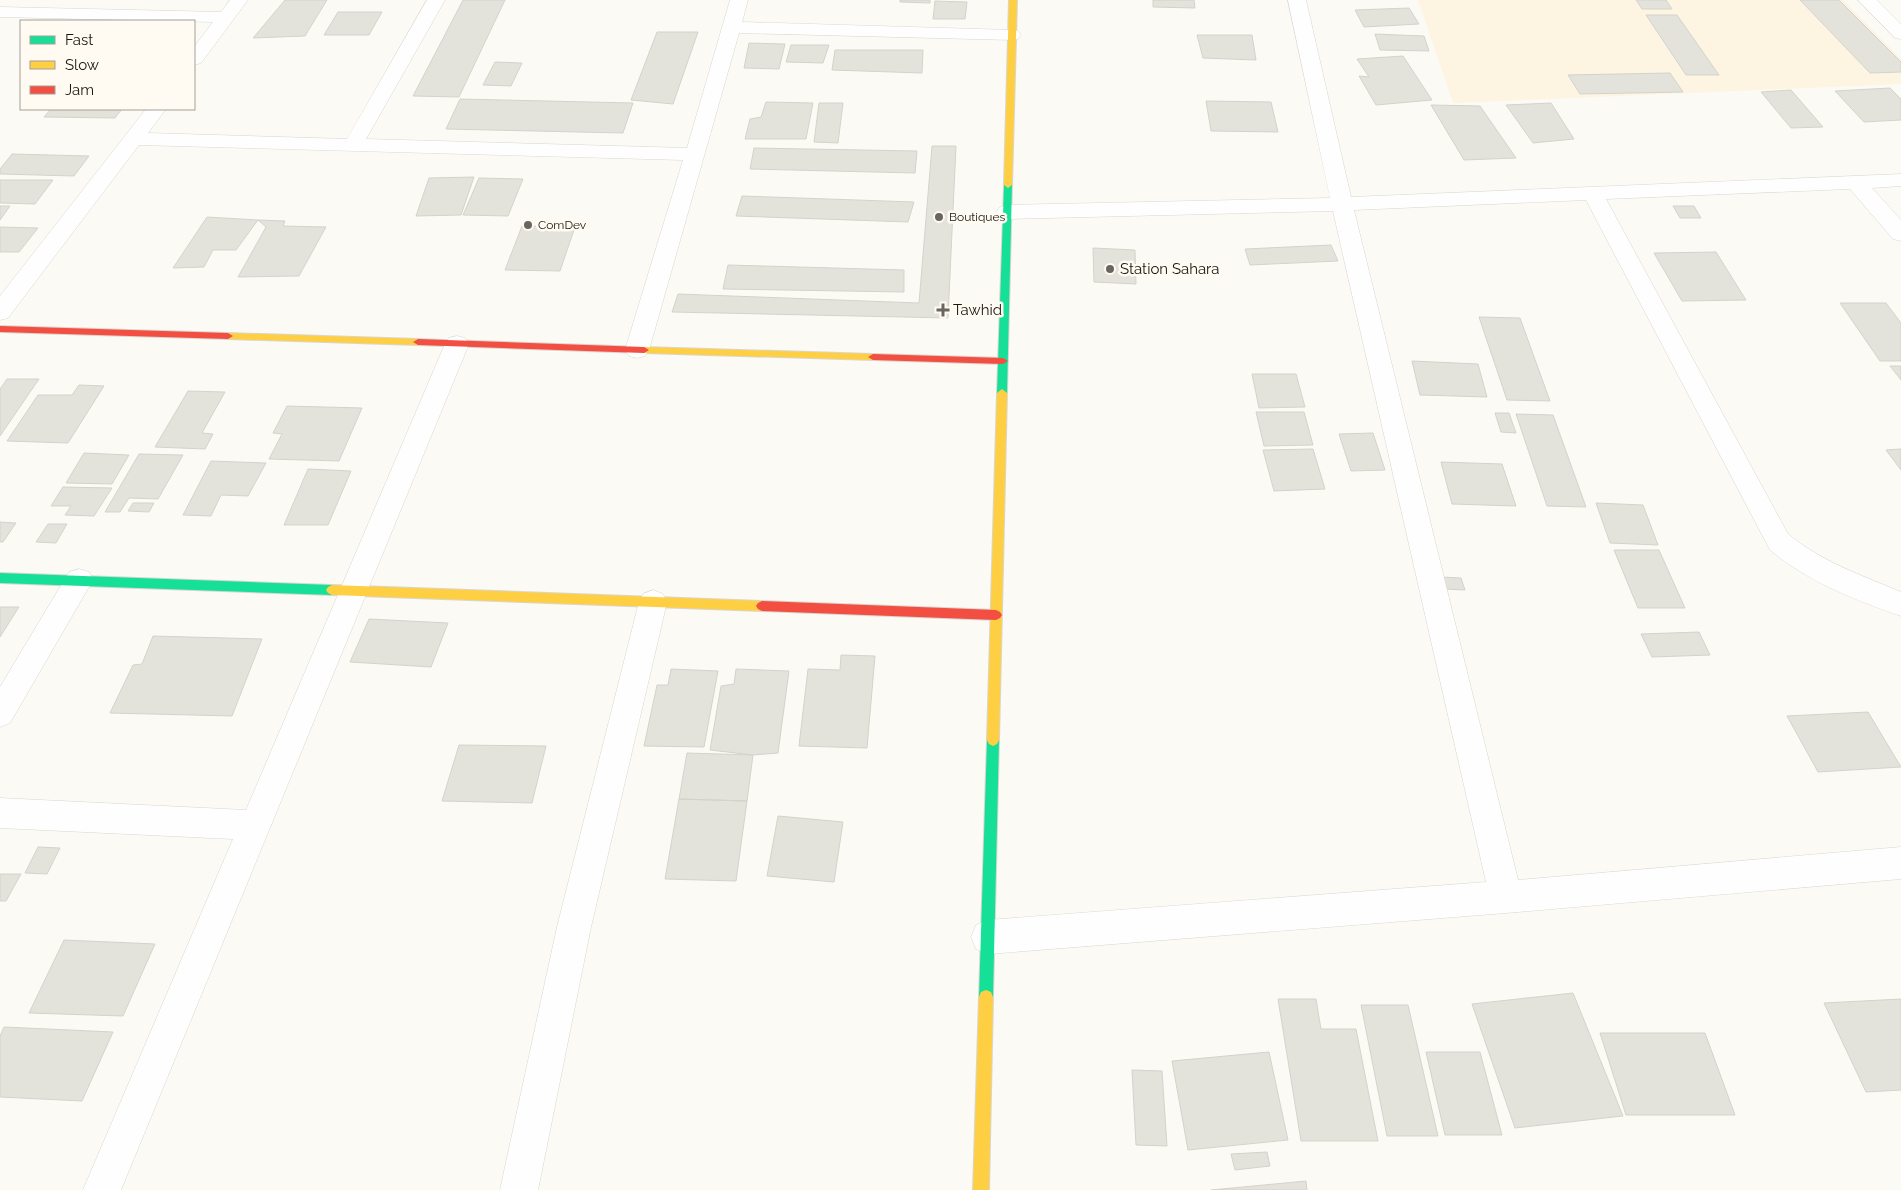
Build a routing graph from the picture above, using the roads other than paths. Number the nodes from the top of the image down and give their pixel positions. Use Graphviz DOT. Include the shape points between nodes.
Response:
graph roads {
  1 [pos="8,0"];
  2 [pos="239,0"];
  3 [pos="436,0"];
  4 [pos="739,0"];
  5 [pos="1013,0"];
  6 [pos="1297,0"];
  7 [pos="1867,0"];
  8 [pos="0,8"];
  9 [pos="0,12"];
  10 [pos="226,17"];
  11 [pos="731,27"];
  12 [pos="1901,34"];
  13 [pos="1012,35"];
  14 [pos="195,58"];
  15 [pos="155,110"];
  16 [pos="133,139"];
  17 [pos="353,145"];
  18 [pos="695,154"];
  19 [pos="1901,180"];
  20 [pos="1856,182"];
  21 [pos="1593,194"];
  22 [pos="1342,204"];
  23 [pos="1007,212"];
  24 [pos="1901,234"];
  25 [pos="0,312"];
  26 [pos="0,329"];
  27 [pos="457,344"];
  28 [pos="637,350"];
  29 [pos="1003,361"];
  30 [pos="0,578"];
  31 [pos="79,580"];
  32 [pos="353,591"];
  33 [pos="653,602"];
  34 [pos="1901,604"];
  35 [pos="996,615"];
  36 [pos="0,714"];
  37 [pos="0,814"];
  38 [pos="255,824"];
  39 [pos="1901,862"];
  40 [pos="1506,897"];
  41 [pos="988,937"];
  42 [pos="102,1190"];
  43 [pos="519,1190"];
  44 [pos="981,1190"];
  1 -- 8 [label="street"];
  2 -- 10 [label="street"];
  3 -- 17 [label="street"];
  4 -- 11 [label="street"];
  5 -- 13 [label="street"];
  6 -- 22 [label="street"];
  7 -- 12 [label="street"];
  9 -- 10 [label="street"];
  10 -- 14 [label="street"];
  11 -- 13 [label="street"];
  11 -- 18 [label="street"];
  13 -- 23 [label="street"];
  15 -- 16 [label="street"];
  16 -- 17 [label="street"];
  16 -- 25 [label="street"];
  17 -- 18 [label="street"];
  18 -- 28 [label="street"];
  19 -- 20 [label="street"];
  20 -- 21 [label="street"];
  20 -- 24 [label="street"];
  21 -- 22 [label="street"];
  21 -- 34 [label="street" via="1779,542 1794,556 1816,568"];
  22 -- 23 [label="street"];
  22 -- 40 [label="street"];
  23 -- 29 [label="street"];
  26 -- 27 [label="street"];
  27 -- 28 [label="street"];
  27 -- 32 [label="street"];
  28 -- 29 [label="street"];
  29 -- 35 [label="street"];
  30 -- 31 [label="street"];
  31 -- 32 [label="street"];
  31 -- 36 [label="street"];
  32 -- 33 [label="street"];
  32 -- 38 [label="street"];
  33 -- 35 [label="street"];
  33 -- 43 [label="street" via="574,927"];
  35 -- 41 [label="street"];
  37 -- 38 [label="street"];
  38 -- 42 [label="street"];
  39 -- 40 [label="street"];
  40 -- 41 [label="street"];
  41 -- 44 [label="street"];
}
